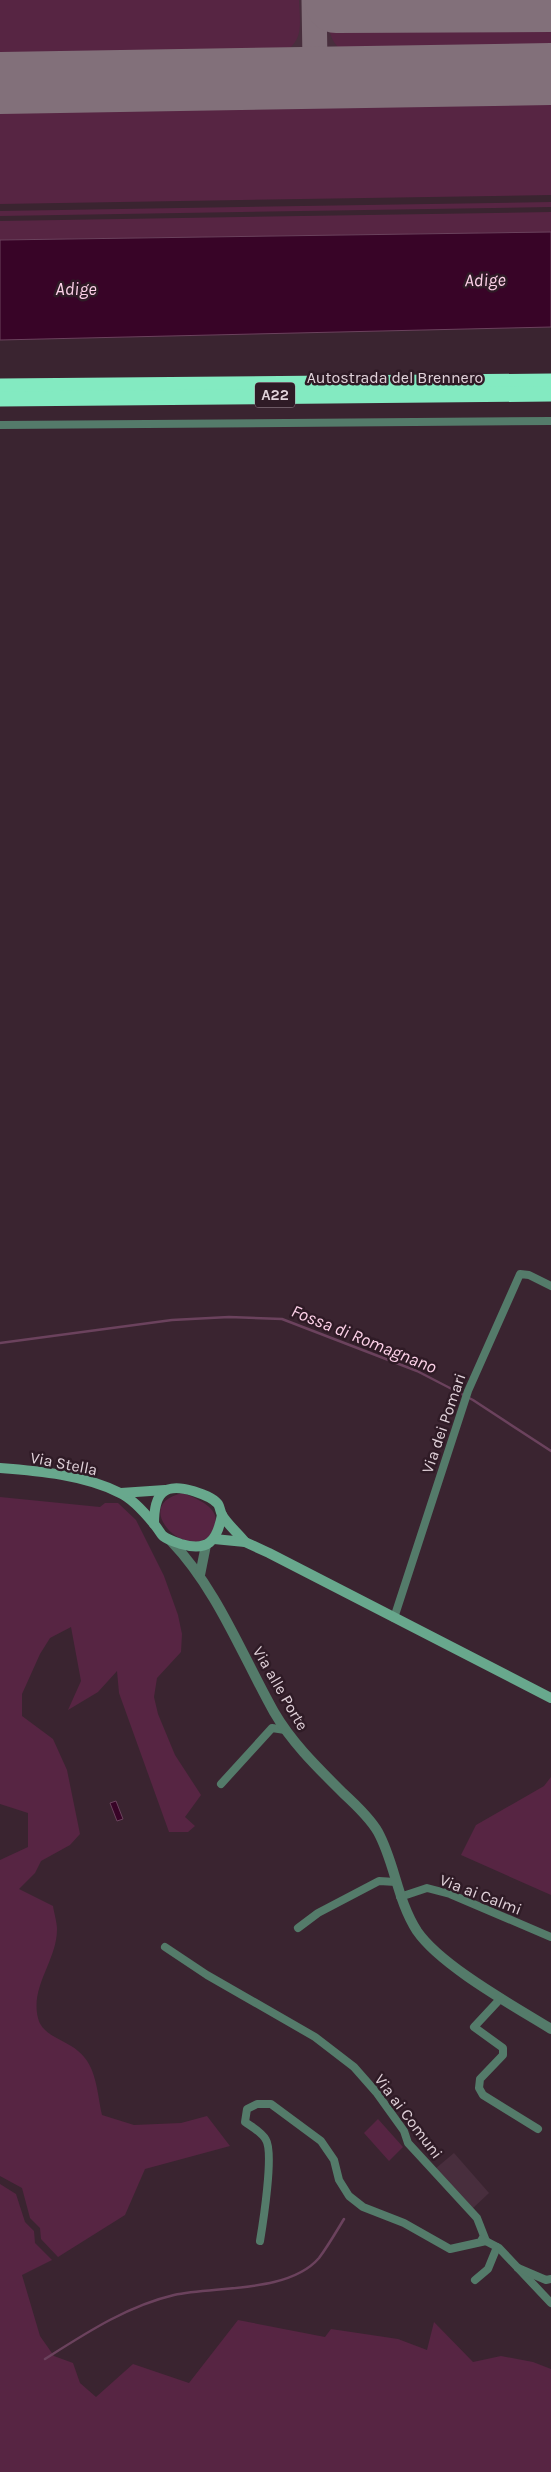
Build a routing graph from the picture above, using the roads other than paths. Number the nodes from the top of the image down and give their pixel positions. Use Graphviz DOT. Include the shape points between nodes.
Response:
graph roads {
  1 [pos="551,381"];
  2 [pos="0,386"];
  3 [pos="551,394"];
  4 [pos="0,399"];
  5 [pos="551,421"];
  6 [pos="0,425"];
  7 [pos="551,1286"];
  8 [pos="0,1468"];
  9 [pos="164,1490"];
  10 [pos="121,1493"];
  11 [pos="222,1516"];
  12 [pos="154,1524"];
  13 [pos="171,1541"];
  14 [pos="210,1542"];
  15 [pos="245,1542"];
  16 [pos="200,1574"];
  17 [pos="394,1618"];
  18 [pos="551,1698"];
  19 [pos="285,1730"];
  20 [pos="221,1784"];
  21 [pos="396,1882"];
  22 [pos="400,1896"];
  23 [pos="298,1928"];
  24 [pos="551,1938"];
  25 [pos="165,1946"];
  26 [pos="501,1998"];
  27 [pos="551,2029"];
  28 [pos="538,2129"];
  29 [pos="478,2237"];
  30 [pos="260,2241"];
  31 [pos="486,2241"];
  32 [pos="497,2247"];
  33 [pos="516,2267"];
  34 [pos="551,2279"];
  35 [pos="475,2280"];
  36 [pos="551,2304"];
  1 -- 2 [label="highway, Autostrada del Brennero / A22"];
  3 -- 4 [label="highway, Autostrada del Brennero / A22"];
  5 -- 6 [label="street"];
  7 -- 17 [label="street, Via dei Pomari" via="520,1274 462,1406"];
  8 -- 10 [label="main road, Via Stella" via="75,1479"];
  9 -- 10 [label="main road, Via Stella"];
  9 -- 11 [label="main road" via="175,1487 212,1499"];
  9 -- 12 [label="main road" via="154,1507"];
  10 -- 12 [label="main road, Via Stella"];
  11 -- 14 [label="main road" via="219,1530"];
  11 -- 15 [label="main road"];
  12 -- 13 [label="main road"];
  13 -- 14 [label="main road" via="193,1548"];
  13 -- 16 [label="street, Via alle Porte"];
  14 -- 15 [label="main road"];
  14 -- 16 [label="street"];
  15 -- 17 [label="main road"];
  16 -- 19 [label="street, Via alle Porte"];
  17 -- 18 [label="main road"];
  19 -- 20 [label="street" via="272,1728"];
  19 -- 21 [label="street, Via alle Porte" via="378,1832"];
  21 -- 22 [label="street, Via alle Porte"];
  21 -- 23 [label="street" via="379,1881 318,1913"];
  22 -- 24 [label="street, Via ai Calmi" via="427,1888 442,1892"];
  22 -- 26 [label="street, Via alle Porte" via="418,1931 432,1948"];
  25 -- 31 [label="street, Via ai Comuni" via="207,1975 315,2036 354,2067 404,2131 408,2143 477,2218"];
  26 -- 27 [label="street, Via alle Porte"];
  26 -- 28 [label="street" via="474,2027 503,2048 503,2055 480,2079 479,2088 483,2095"];
  29 -- 31 [label="street"];
  30 -- 31 [label="street" via="270,2169 269,2147 260,2133 246,2122 247,2109 257,2104 271,2104 321,2142 334,2160 349,2196 363,2207 404,2223 450,2249"];
  31 -- 32 [label="street"];
  32 -- 33 [label="street"];
  32 -- 35 [label="street" via="488,2269"];
  33 -- 34 [label="street" via="546,2280"];
  33 -- 36 [label="street"];
}
